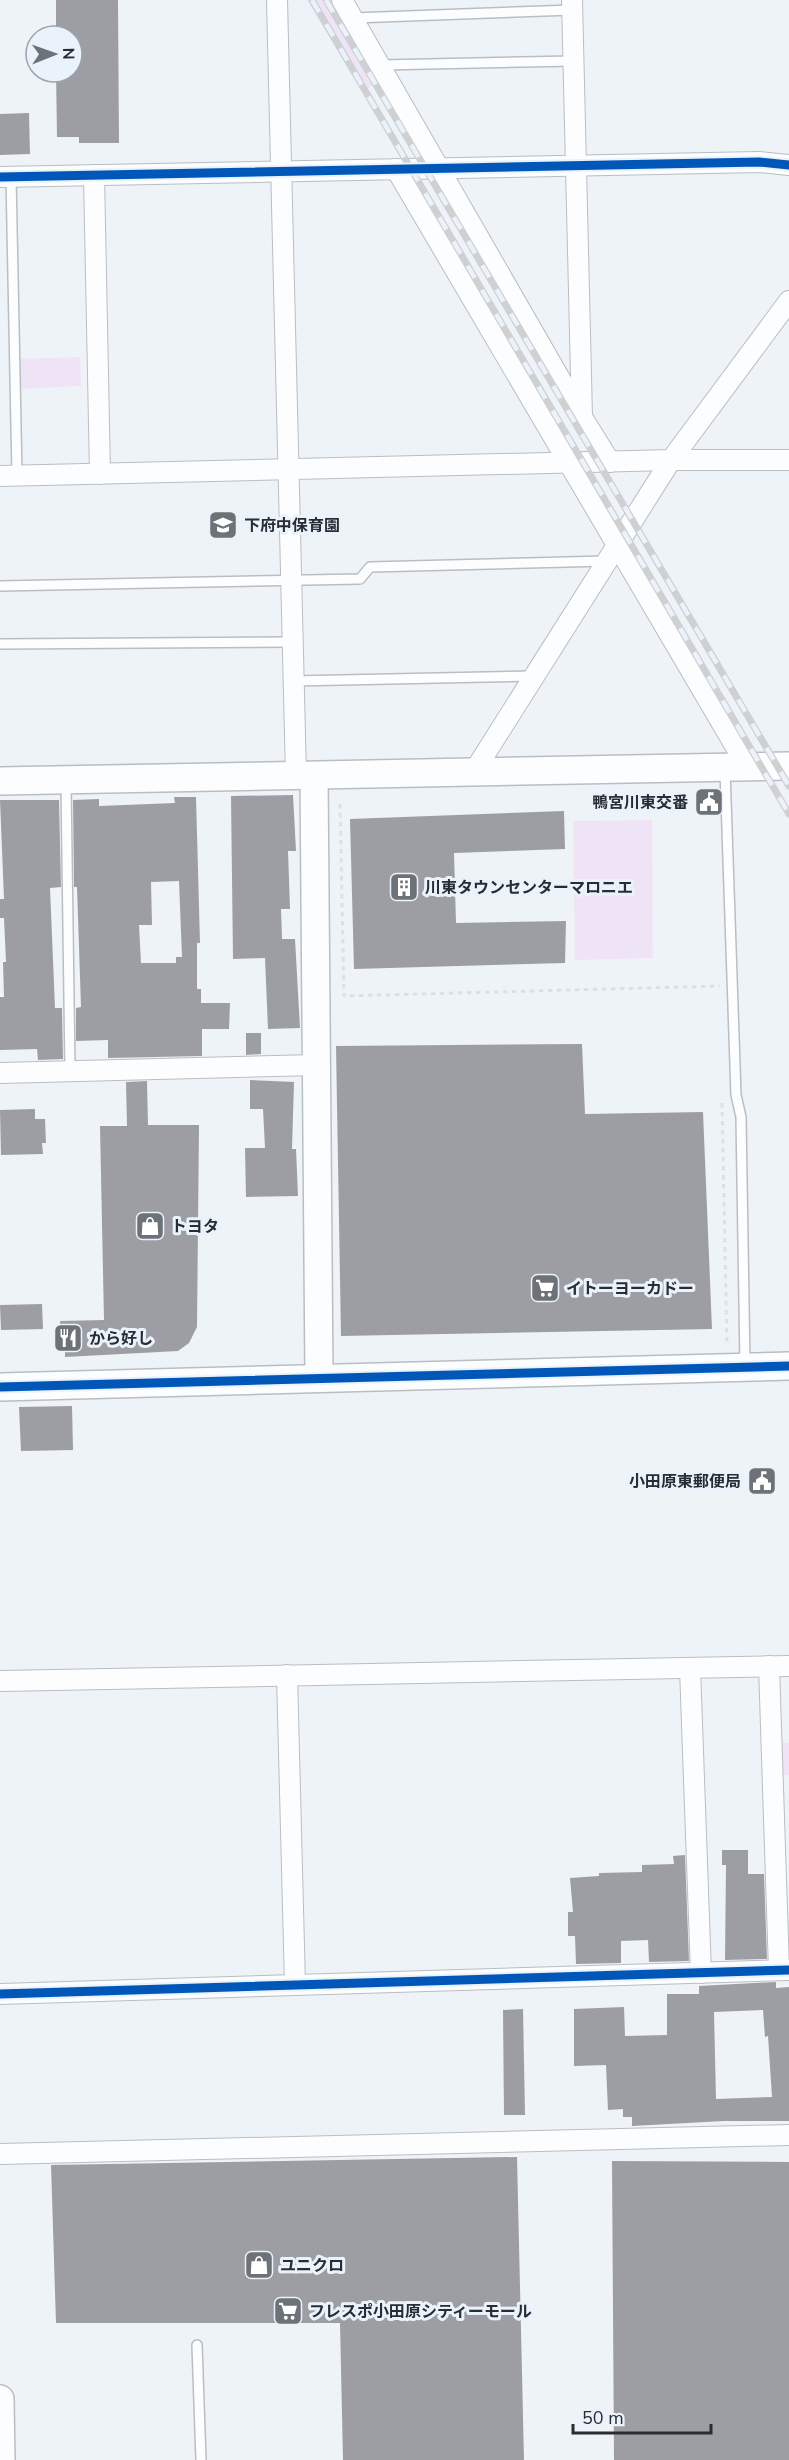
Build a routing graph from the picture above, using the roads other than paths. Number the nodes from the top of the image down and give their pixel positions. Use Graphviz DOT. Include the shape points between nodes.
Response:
graph roads {
  1 [pos="277,0"];
  2 [pos="342,0"];
  3 [pos="572,5"];
  4 [pos="353,18"];
  5 [pos="574,61"];
  6 [pos="381,65"];
  7 [pos="789,165"];
  8 [pos="577,166"];
  9 [pos="441,168"];
  10 [pos="396,169"];
  11 [pos="280,172"];
  12 [pos="94,175"];
  13 [pos="5,177"];
  14 [pos="789,301"];
  15 [pos="582,417"];
  16 [pos="671,460"];
  17 [pos="789,460"];
  18 [pos="610,462"];
  19 [pos="570,463"];
  20 [pos="288,470"];
  21 [pos="100,474"];
  22 [pos="9,476"];
  23 [pos="617,544"];
  24 [pos="606,561"];
  25 [pos="291,579"];
  26 [pos="0,586"];
  27 [pos="292,642"];
  28 [pos="0,644"];
  29 [pos="534,676"];
  30 [pos="293,681"];
  31 [pos="789,766"];
  32 [pos="736,767"];
  33 [pos="473,772"];
  34 [pos="305,776"];
  35 [pos="0,781"];
  36 [pos="66,781"];
  37 [pos="316,1065"];
  38 [pos="70,1070"];
  39 [pos="0,1073"];
  40 [pos="789,1366"];
  41 [pos="745,1367"];
  42 [pos="319,1377"];
  43 [pos="0,1387"];
  44 [pos="779,1666"];
  45 [pos="690,1668"];
  46 [pos="287,1675"];
  47 [pos="0,1681"];
  48 [pos="784,1970"];
  49 [pos="701,1973"];
  50 [pos="295,1985"];
  51 [pos="0,1994"];
  52 [pos="789,2135"];
  53 [pos="0,2154"];
  54 [pos="197,2345"];
  55 [pos="0,2399"];
  56 [pos="2,2460"];
  57 [pos="201,2460"];
  1 -- 11 [label="street"];
  2 -- 4 [label="street"];
  3 -- 4 [label="lane"];
  3 -- 5 [label="street"];
  4 -- 6 [label="street"];
  5 -- 6 [label="lane"];
  5 -- 8 [label="street"];
  6 -- 9 [label="street"];
  7 -- 8 [label="street" via="759,162"];
  8 -- 9 [label="street"];
  8 -- 15 [label="street"];
  9 -- 10 [label="street"];
  9 -- 15 [label="street"];
  10 -- 11 [label="street"];
  10 -- 19 [label="street"];
  11 -- 12 [label="street"];
  11 -- 20 [label="street"];
  12 -- 13 [label="street"];
  12 -- 21 [label="street"];
  13 -- 22 [label="lane"];
  14 -- 16 [label="street"];
  15 -- 18 [label="street"];
  16 -- 17 [label="street"];
  16 -- 18 [label="street"];
  16 -- 23 [label="street"];
  18 -- 19 [label="street"];
  19 -- 20 [label="street"];
  19 -- 23 [label="street"];
  20 -- 21 [label="street"];
  20 -- 25 [label="street"];
  21 -- 22 [label="street"];
  23 -- 24 [label="street"];
  23 -- 32 [label="street"];
  24 -- 25 [label="lane" via="370,567 360,579"];
  24 -- 29 [label="street"];
  25 -- 26 [label="lane"];
  25 -- 27 [label="street"];
  27 -- 28 [label="lane"];
  27 -- 30 [label="street"];
  29 -- 30 [label="lane"];
  29 -- 33 [label="street"];
  30 -- 34 [label="street"];
  31 -- 32 [label="street"];
  32 -- 33 [label="street"];
  32 -- 41 [label="lane" via="736,1095 741,1117"];
  33 -- 34 [label="street"];
  34 -- 36 [label="street"];
  34 -- 37 [label="street"];
  35 -- 36 [label="street"];
  36 -- 38 [label="lane"];
  37 -- 38 [label="street"];
  37 -- 42 [label="street"];
  38 -- 39 [label="street"];
  40 -- 41 [label="street"];
  41 -- 42 [label="street"];
  42 -- 43 [label="street"];
  44 -- 45 [label="street"];
  44 -- 48 [label="street"];
  45 -- 46 [label="street"];
  45 -- 49 [label="street"];
  46 -- 47 [label="street"];
  46 -- 50 [label="street"];
  48 -- 49 [label="street"];
  49 -- 50 [label="street"];
  50 -- 51 [label="street"];
  52 -- 53 [label="street"];
  54 -- 57 [label="lane"];
  55 -- 56 [label="street"];
}
